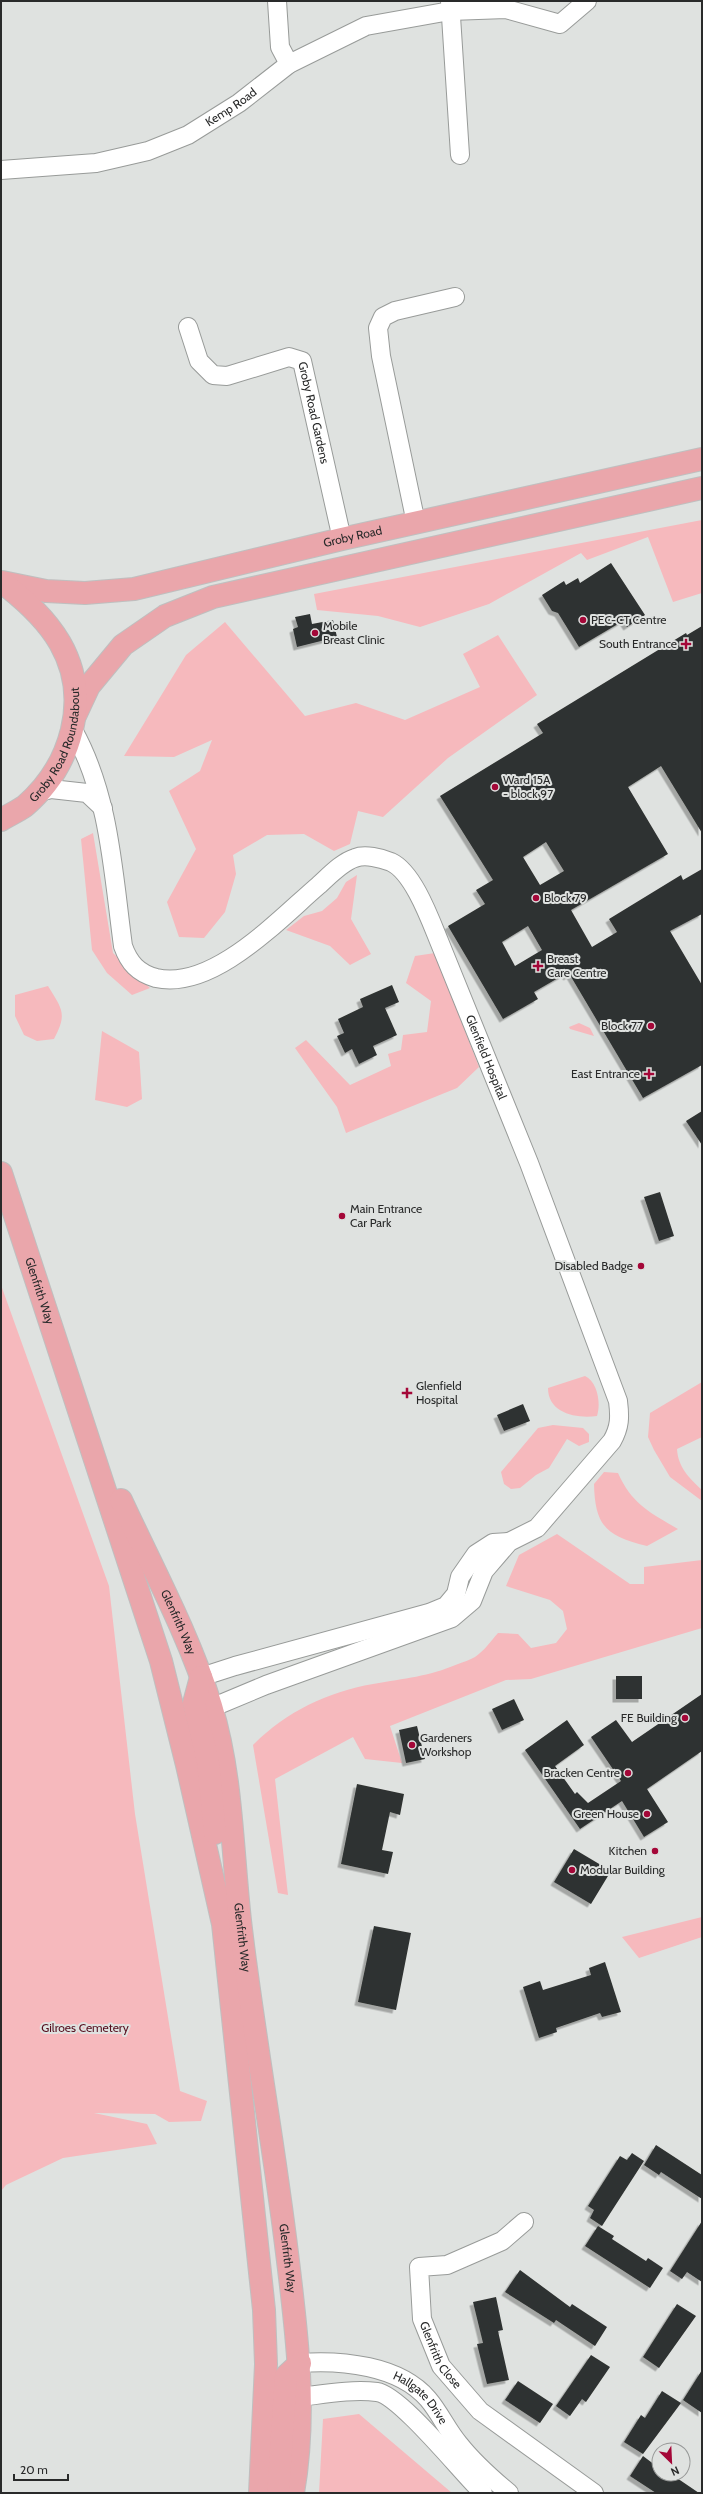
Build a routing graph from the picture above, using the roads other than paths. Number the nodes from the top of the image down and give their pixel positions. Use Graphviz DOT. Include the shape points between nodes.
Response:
graph roads {
  1 [pos="277,1"];
  2 [pos="587,1"];
  3 [pos="450,6"];
  4 [pos="289,64"];
  5 [pos="460,154"];
  6 [pos="1,170"];
  7 [pos="454,297"];
  8 [pos="188,327"];
  9 [pos="702,459"];
  10 [pos="702,488"];
  11 [pos="416,522"];
  12 [pos="342,539"];
  13 [pos="2,581"];
  14 [pos="74,723"];
  15 [pos="31,799"];
  16 [pos="103,808"];
  17 [pos="1,820"];
  18 [pos="1,837"];
  19 [pos="1,1173"];
  20 [pos="78,1408"];
  21 [pos="510,1542"];
  22 [pos="201,1677"];
  23 [pos="167,1679"];
  24 [pos="203,1705"];
  25 [pos="223,1924"];
  26 [pos="524,2222"];
  27 [pos="300,2363"];
  28 [pos="266,2364"];
  29 [pos="292,2393"];
  30 [pos="260,2493"];
  31 [pos="278,2493"];
  32 [pos="293,2493"];
  33 [pos="483,2493"];
  34 [pos="509,2493"];
  35 [pos="594,2493"];
  1 -- 4 [label="street" via="280,47"];
  2 -- 3 [label="street, Kemp Road" via="560,24 506,9"];
  3 -- 4 [label="street, Kemp Road" via="366,26"];
  3 -- 5 [label="street"];
  4 -- 6 [label="street, Kemp Road" via="239,102 188,135 148,151 96,163"];
  7 -- 11 [label="street" via="395,311 383,317 378,328 381,356"];
  8 -- 12 [label="street, Groby Road Gardens" via="199,361 213,375 227,376 289,357 302,361"];
  9 -- 11 [label="highway, Groby Road"];
  10 -- 14 [label="highway" via="213,597 165,616 123,646 89,686"];
  11 -- 12 [label="highway, Groby Road"];
  12 -- 13 [label="highway, Groby Road" via="127,590 85,593 46,591"];
  13 -- 14 [label="highway, Groby Road Roundabout" via="30,604 61,644 75,690"];
  14 -- 15 [label="highway, Groby Road Roundabout" via="62,759 52,777"];
  14 -- 16 [label="street, Glenfield Hospital" via="93,770"];
  15 -- 16 [label="street" via="51,789 87,793"];
  15 -- 17 [label="highway, Groby Road Roundabout"];
  15 -- 18 [label="highway"];
  16 -- 21 [label="street, Glenfield Hospital" via="123,946 129,961 144,975 166,980 191,976 222,963 246,948 336,871 355,858 372,857 392,862 411,883 424,904 556,1234 618,1401 618,1431 612,1441 537,1528"];
  19 -- 20 [label="highway, Glenfrith Way"];
  20 -- 22 [label="highway, Glenfrith Way"];
  20 -- 23 [label="highway, Glenfrith Way"];
  21 -- 22 [label="street" via="493,1543 476,1554 460,1577 456,1594 446,1606"];
  21 -- 24 [label="street" via="484,1571 472,1601 452,1618"];
  22 -- 24 [label="highway, Glenfrith Way"];
  23 -- 24 [label="highway" via="182,1697"];
  23 -- 25 [label="highway, Glenfrith Way"];
  24 -- 25 [label="highway"];
  24 -- 27 [label="highway, Glenfrith Way" via="227,1779 241,1928 274,2149"];
  25 -- 28 [label="highway, Glenfrith Way" via="264,2310"];
  26 -- 35 [label="street, Glenfrith Close" via="502,2241 447,2265 419,2266 422,2319 441,2366 480,2411"];
  27 -- 29 [label="highway, Glenfrith Way"];
  27 -- 34 [label="street, Hallgate Drive" via="319,2362 374,2369 406,2380 428,2398 458,2444"];
  28 -- 29 [label="highway"];
  28 -- 30 [label="highway, Glenfrith Way"];
  29 -- 31 [label="highway"];
  29 -- 32 [label="highway, Glenfrith Way" via="297,2471"];
  29 -- 33 [label="street, Hallgate Drive" via="378,2392 397,2402"];
}
